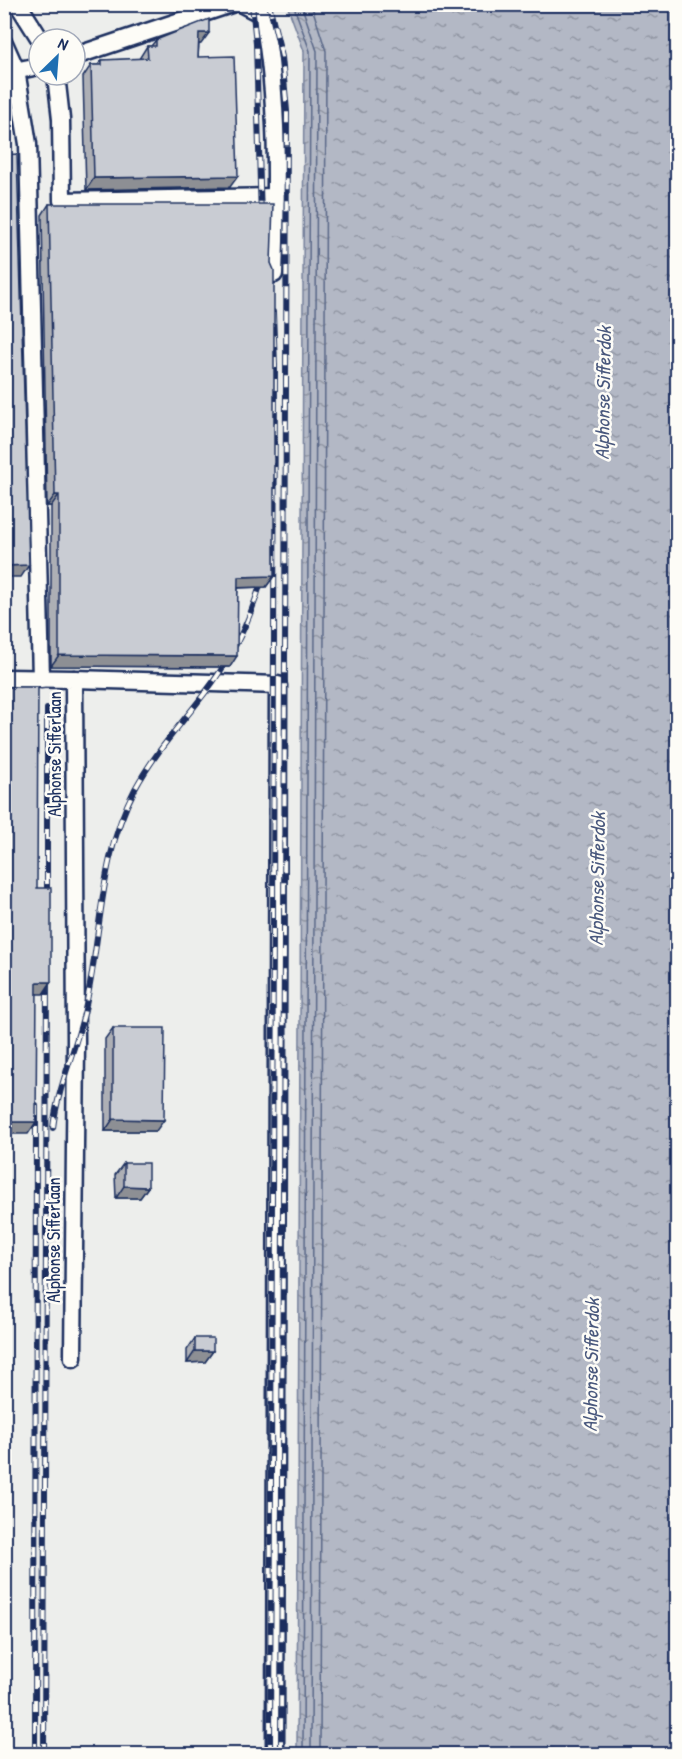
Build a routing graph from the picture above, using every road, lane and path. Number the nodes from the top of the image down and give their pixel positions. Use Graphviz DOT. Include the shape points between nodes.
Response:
graph roads {
  1 [pos="18,4"];
  2 [pos="231,4"];
  3 [pos="242,4"];
  4 [pos="32,27"];
  5 [pos="4,43"];
  6 [pos="87,52"];
  7 [pos="27,68"];
  8 [pos="10,72"];
  9 [pos="57,87"];
  10 [pos="277,197"];
  11 [pos="274,274"];
  12 [pos="4,678"];
  13 [pos="41,679"];
  14 [pos="74,679"];
  15 [pos="73,1358"];
  16 [pos="275,1755"];
  1 -- 4 [label="street"];
  2 -- 6 [label="street"];
  3 -- 10 [label="street" via="263,15 271,59"];
  5 -- 8 [label="street, Alphonse Sifferlaan"];
  7 -- 8 [label="street"];
  8 -- 13 [label="street, Alphonse Sifferlaan" via="28,144"];
  9 -- 10 [label="street" via="62,201"];
  10 -- 11 [label="street"];
  12 -- 13 [label="street"];
  13 -- 14 [label="street, Alphonse Sifferlaan"];
  14 -- 15 [label="street, Alphonse Sifferlaan"];
  14 -- 16 [label="street" via="278,686"];
}
